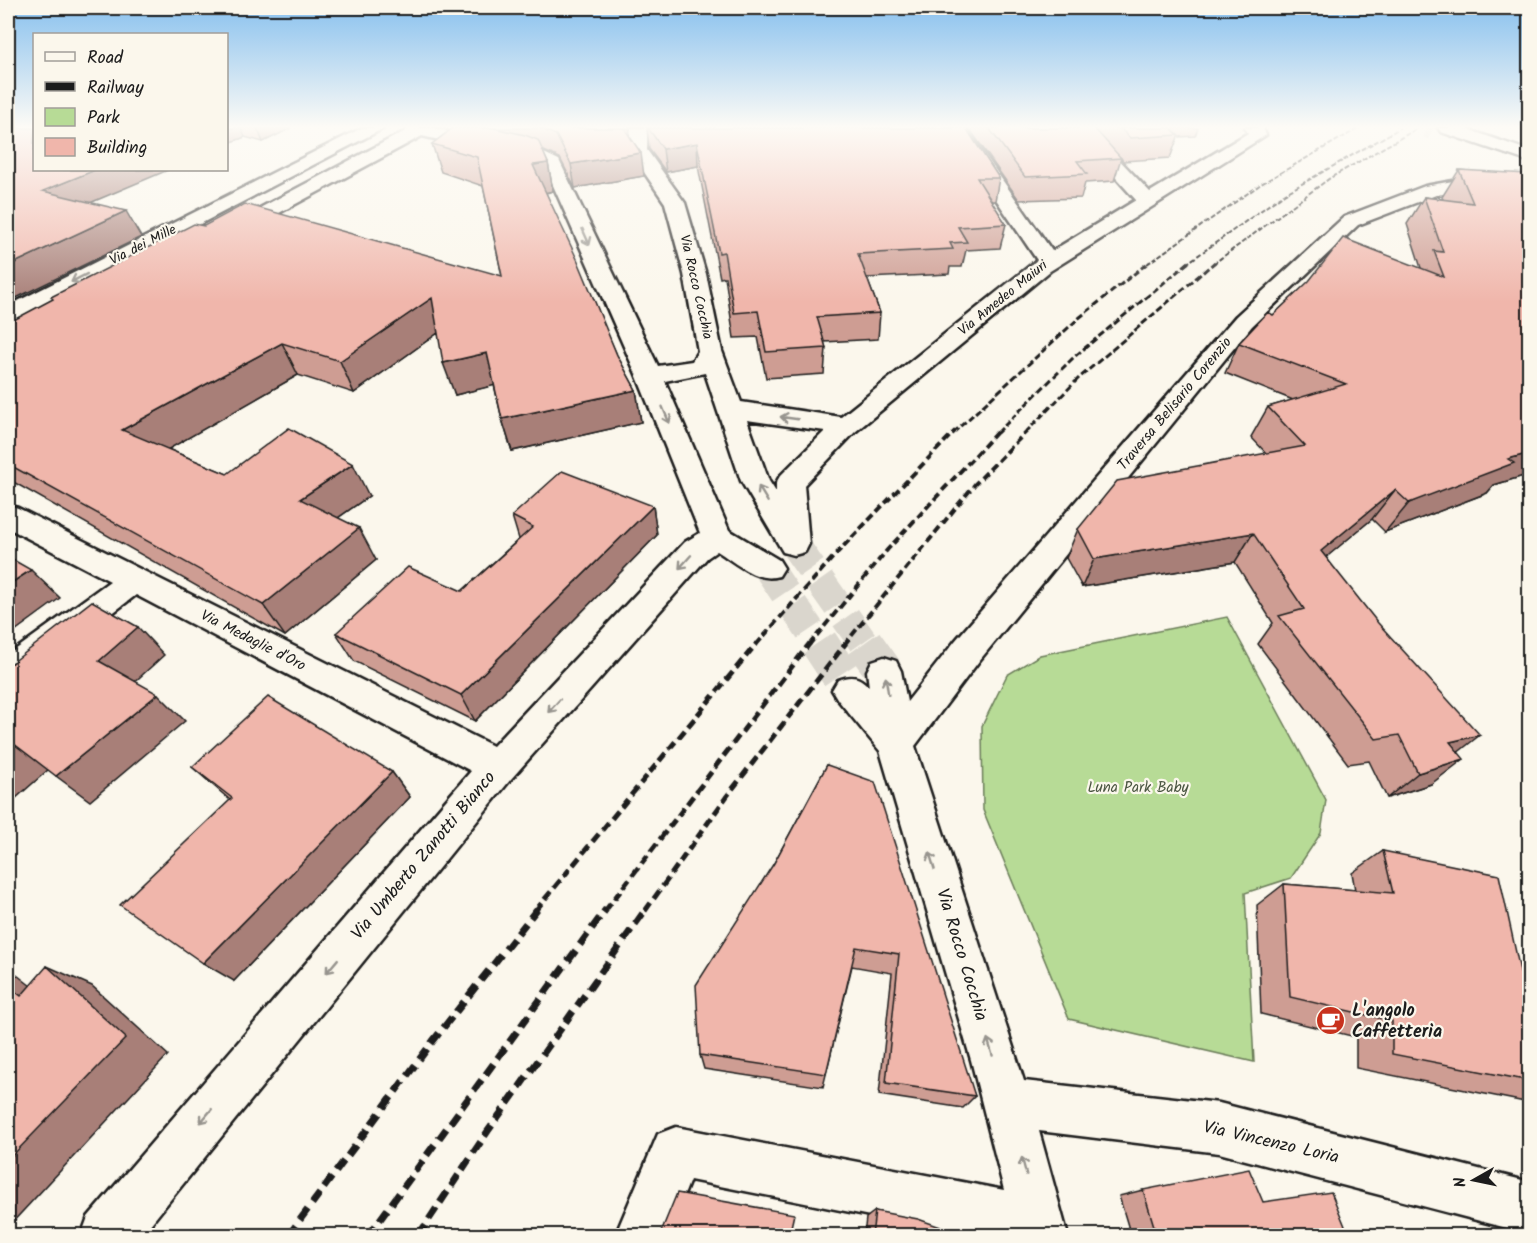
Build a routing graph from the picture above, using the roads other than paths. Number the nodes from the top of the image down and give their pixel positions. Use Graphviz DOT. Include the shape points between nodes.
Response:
graph roads {
  1 [pos="261,186"];
  2 [pos="316,186"];
  3 [pos="564,186"];
  4 [pos="663,186"];
  5 [pos="997,186"];
  6 [pos="1133,186"];
  7 [pos="1172,186"];
  8 [pos="1530,188"];
  9 [pos="1147,201"];
  10 [pos="214,241"];
  11 [pos="1049,262"];
  12 [pos="8,315"];
  13 [pos="710,351"];
  14 [pos="649,374"];
  15 [pos="730,409"];
  16 [pos="846,426"];
  17 [pos="8,515"];
  18 [pos="717,537"];
  19 [pos="781,556"];
  20 [pos="134,580"];
  21 [pos="8,674"];
  22 [pos="867,680"];
  23 [pos="896,743"];
  24 [pos="498,767"];
  25 [pos="1007,1103"];
  26 [pos="1530,1208"];
  27 [pos="1041,1229"];
  28 [pos="107,1236"];
  29 [pos="641,1236"];
  1 -- 12 [label="street, Via dei Mille, one-way"];
  2 -- 10 [label="street"];
  3 -- 14 [label="street, one-way"];
  4 -- 13 [label="street, Via Rocco Cocchia" via="675,203 695,274"];
  5 -- 11 [label="street"];
  6 -- 9 [label="street"];
  7 -- 9 [label="street, Via Amedeo Maiuri"];
  8 -- 23 [label="street, Traversa Belisario Corenzio" via="1431,190 1351,221 1244,321 967,651"];
  9 -- 11 [label="street, Via Amedeo Maiuri"];
  11 -- 16 [label="street, Via Amedeo Maiuri"];
  13 -- 14 [label="street, Via Rocco Cocchia" via="702,366 676,373"];
  13 -- 15 [label="street, Via Rocco Cocchia"];
  14 -- 18 [label="street, one-way"];
  16 -- 15 [label="street, one-way"];
  19 -- 15 [label="street, Via Rocco Cocchia, one-way"];
  16 -- 19 [label="street, Via Amedeo Maiuri" via="790,483"];
  17 -- 20 [label="street, Via Medaglie d'Oro"];
  18 -- 19 [label="street"];
  18 -- 24 [label="street, Via Umberto Zanotti Bianco, one-way" via="696,550"];
  20 -- 21 [label="street"];
  20 -- 24 [label="street, Via Medaglie d'Oro"];
  23 -- 22 [label="street, Via Rocco Cocchia, one-way"];
  25 -- 23 [label="street, Via Rocco Cocchia, one-way"];
  24 -- 28 [label="street, Via Umberto Zanotti Bianco, one-way"];
  25 -- 26 [label="street, Via Vincenzo Loria" via="1219,1128"];
  27 -- 25 [label="street, Via Rocco Cocchia, one-way"];
  27 -- 29 [label="street" via="676,1152"];
}
